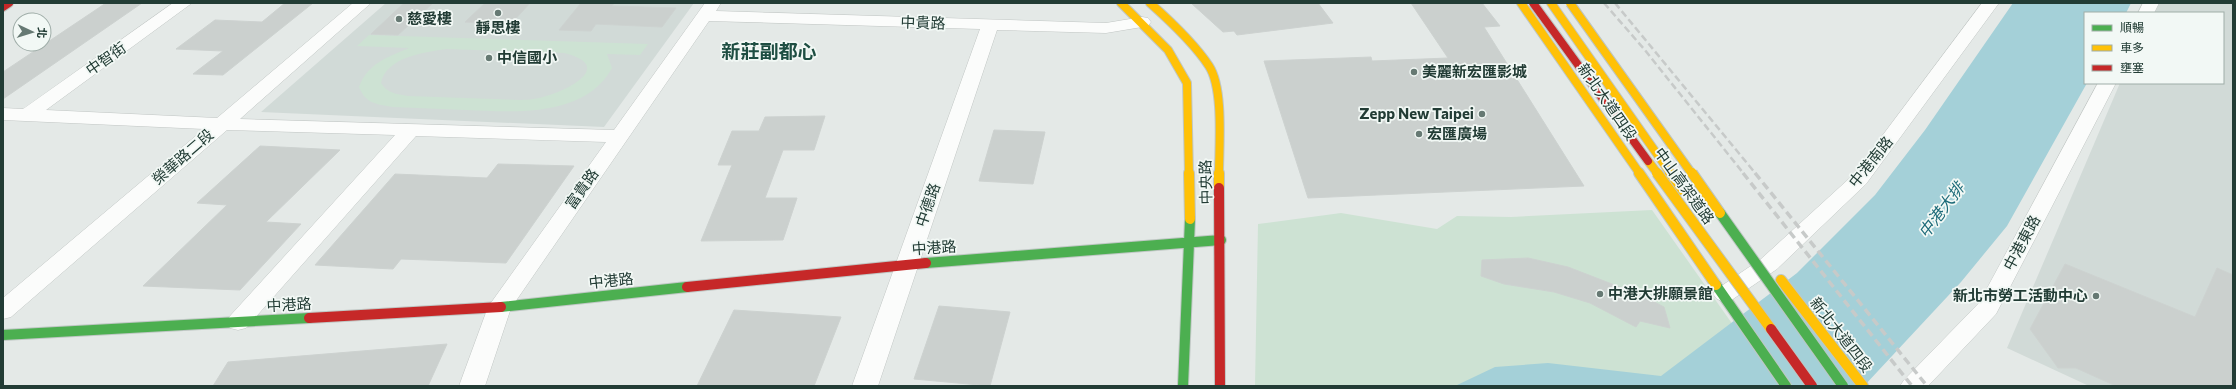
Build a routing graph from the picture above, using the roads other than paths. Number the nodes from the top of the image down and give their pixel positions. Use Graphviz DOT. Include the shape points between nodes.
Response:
graph roads {
  1 [pos="9,3"];
  2 [pos="184,3"];
  3 [pos="363,3"];
  4 [pos="1121,3"];
  5 [pos="1150,3"];
  6 [pos="1521,3"];
  7 [pos="1533,3"];
  8 [pos="1551,3"];
  9 [pos="1570,3"];
  10 [pos="1578,3"];
  11 [pos="1991,3"];
  12 [pos="2151,3"];
  13 [pos="3,7"];
  14 [pos="709,10"];
  15 [pos="2146,12"];
  16 [pos="1142,22"];
  17 [pos="990,25"];
  18 [pos="2106,84"];
  19 [pos="3,114"];
  20 [pos="27,115"];
  21 [pos="221,124"];
  22 [pos="410,130"];
  23 [pos="619,136"];
  24 [pos="1689,199"];
  25 [pos="1698,212"];
  26 [pos="1745,232"];
  27 [pos="1221,240"];
  28 [pos="1190,242"];
  29 [pos="908,264"];
  30 [pos="1769,266"];
  31 [pos="1746,279"];
  32 [pos="1727,299"];
  33 [pos="500,307"];
  34 [pos="3,311"];
  35 [pos="238,322"];
  36 [pos="3,335"];
  37 [pos="1818,368"];
  38 [pos="472,386"];
  39 [pos="865,386"];
  40 [pos="1183,386"];
  41 [pos="1220,386"];
  42 [pos="1786,386"];
  43 [pos="1812,386"];
  44 [pos="1816,386"];
  45 [pos="1823,386"];
  46 [pos="1843,386"];
  47 [pos="1863,386"];
  48 [pos="1913,386"];
  1 -- 13 [label="main road"];
  2 -- 20 [label="street, 中智街"];
  3 -- 21 [label="street, 榮華路二段"];
  4 -- 16 [label="main road, 中央路"];
  5 -- 27 [label="main road, 中央路" via="1169,20 1209,66 1219,111"];
  6 -- 32 [label="main road, 新北大道四段"];
  7 -- 43 [label="main road, 中山高架道路, bridge"];
  8 -- 24 [label="main road"];
  9 -- 46 [label="main road, 中山高架道路, bridge"];
  10 -- 26 [label="main road"];
  11 -- 30 [label="street, 中港南路" via="1859,180"];
  12 -- 15 [label="street"];
  14 -- 17 [label="street, 中貴路"];
  14 -- 23 [label="street, 富貴路"];
  16 -- 17 [label="street, 中貴路" via="1106,28"];
  16 -- 28 [label="main road, 中央路" via="1168,50 1186,83"];
  17 -- 29 [label="street, 中德路"];
  18 -- 48 [label="street, 中港東路" via="1988,308"];
  19 -- 20 [label="street"];
  20 -- 21 [label="street"];
  21 -- 22 [label="street"];
  21 -- 34 [label="street, 榮華路二段"];
  22 -- 23 [label="street"];
  22 -- 35 [label="street"];
  23 -- 33 [label="street, 富貴路"];
  25 -- 31 [label="main road"];
  27 -- 28 [label="main road, 中港路"];
  27 -- 41 [label="main road, 中央路"];
  28 -- 29 [label="main road, 中港路"];
  28 -- 40 [label="main road, 中央路"];
  29 -- 33 [label="main road, 中港路"];
  29 -- 39 [label="street, 中德路"];
  30 -- 31 [label="street, 中港南路"];
  30 -- 37 [label="main road, 新北大道四段, bridge" via="1790,325"];
  30 -- 47 [label="main road, 新北大道四段"];
  31 -- 32 [label="street, 中港南路"];
  31 -- 45 [label="main road"];
  32 -- 42 [label="main road, 新北大道四段"];
  32 -- 44 [label="main road, 新北大道四段, bridge" via="1761,326"];
  33 -- 35 [label="main road, 中港路"];
  33 -- 38 [label="street, 富貴路"];
  35 -- 36 [label="main road, 中港路"];
}
